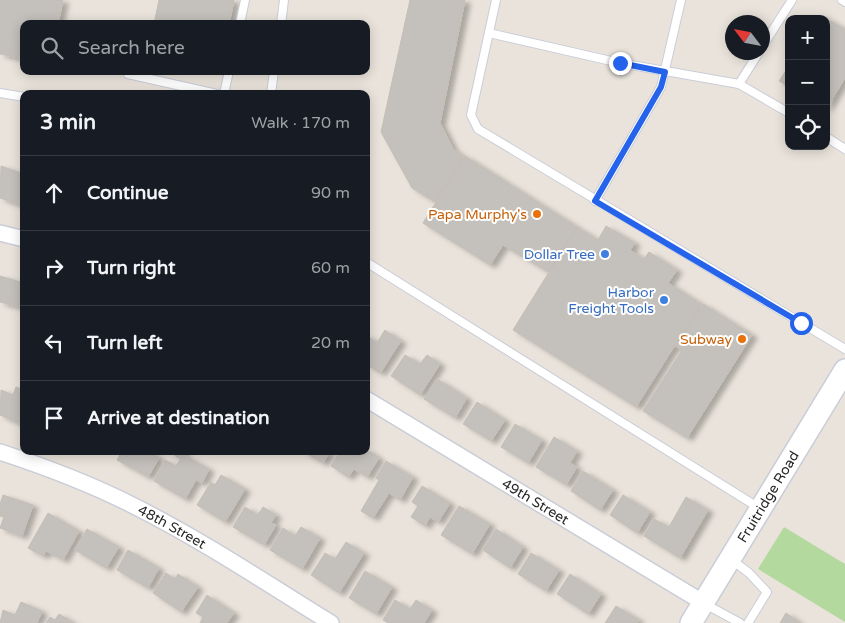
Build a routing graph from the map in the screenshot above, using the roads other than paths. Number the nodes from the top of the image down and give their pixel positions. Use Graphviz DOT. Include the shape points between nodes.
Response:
graph roads {
  1 [pos="245,0"];
  2 [pos="284,0"];
  3 [pos="496,0"];
  4 [pos="681,0"];
  5 [pos="792,0"];
  6 [pos="241,20"];
  7 [pos="282,20"];
  8 [pos="489,33"];
  9 [pos="770,34"];
  10 [pos="754,60"];
  11 [pos="665,72"];
  12 [pos="132,75"];
  13 [pos="228,75"];
  14 [pos="273,75"];
  15 [pos="739,84"];
  16 [pos="199,90"];
  17 [pos="225,90"];
  18 [pos="272,90"];
  19 [pos="0,93"];
  20 [pos="20,96"];
  21 [pos="785,111"];
  22 [pos="830,139"];
  23 [pos="845,148"];
  24 [pos="595,201"];
  25 [pos="0,233"];
  26 [pos="20,238"];
  27 [pos="370,265"];
  28 [pos="845,348"];
  29 [pos="845,370"];
  30 [pos="370,401"];
  31 [pos="0,452"];
  32 [pos="761,509"];
  33 [pos="730,559"];
  34 [pos="704,603"];
  35 [pos="331,623"];
  36 [pos="691,623"];
  37 [pos="740,623"];
  38 [pos="748,623"];
  1 -- 6 [label="lane"];
  2 -- 7 [label="lane"];
  3 -- 8 [label="lane"];
  4 -- 11 [label="lane"];
  5 -- 9 [label="lane"];
  8 -- 11 [label="lane"];
  8 -- 24 [label="lane" via="471,115 478,130"];
  10 -- 15 [label="lane"];
  11 -- 15 [label="lane"];
  11 -- 24 [label="lane" via="661,87"];
  12 -- 16 [label="lane"];
  13 -- 17 [label="lane"];
  14 -- 18 [label="lane"];
  15 -- 21 [label="lane"];
  19 -- 20 [label="lane"];
  22 -- 23 [label="lane"];
  24 -- 28 [label="lane"];
  25 -- 26 [label="street"];
  27 -- 32 [label="lane"];
  29 -- 32 [label="main road, Fruitridge Road"];
  30 -- 34 [label="street, 49th Street"];
  31 -- 35 [label="street, 48th Street" via="134,506"];
  32 -- 33 [label="main road, Fruitridge Road"];
  33 -- 34 [label="main road, Fruitridge Road"];
  33 -- 38 [label="lane" via="767,592"];
  34 -- 36 [label="main road, Fruitridge Road"];
  34 -- 37 [label="lane"];
}
